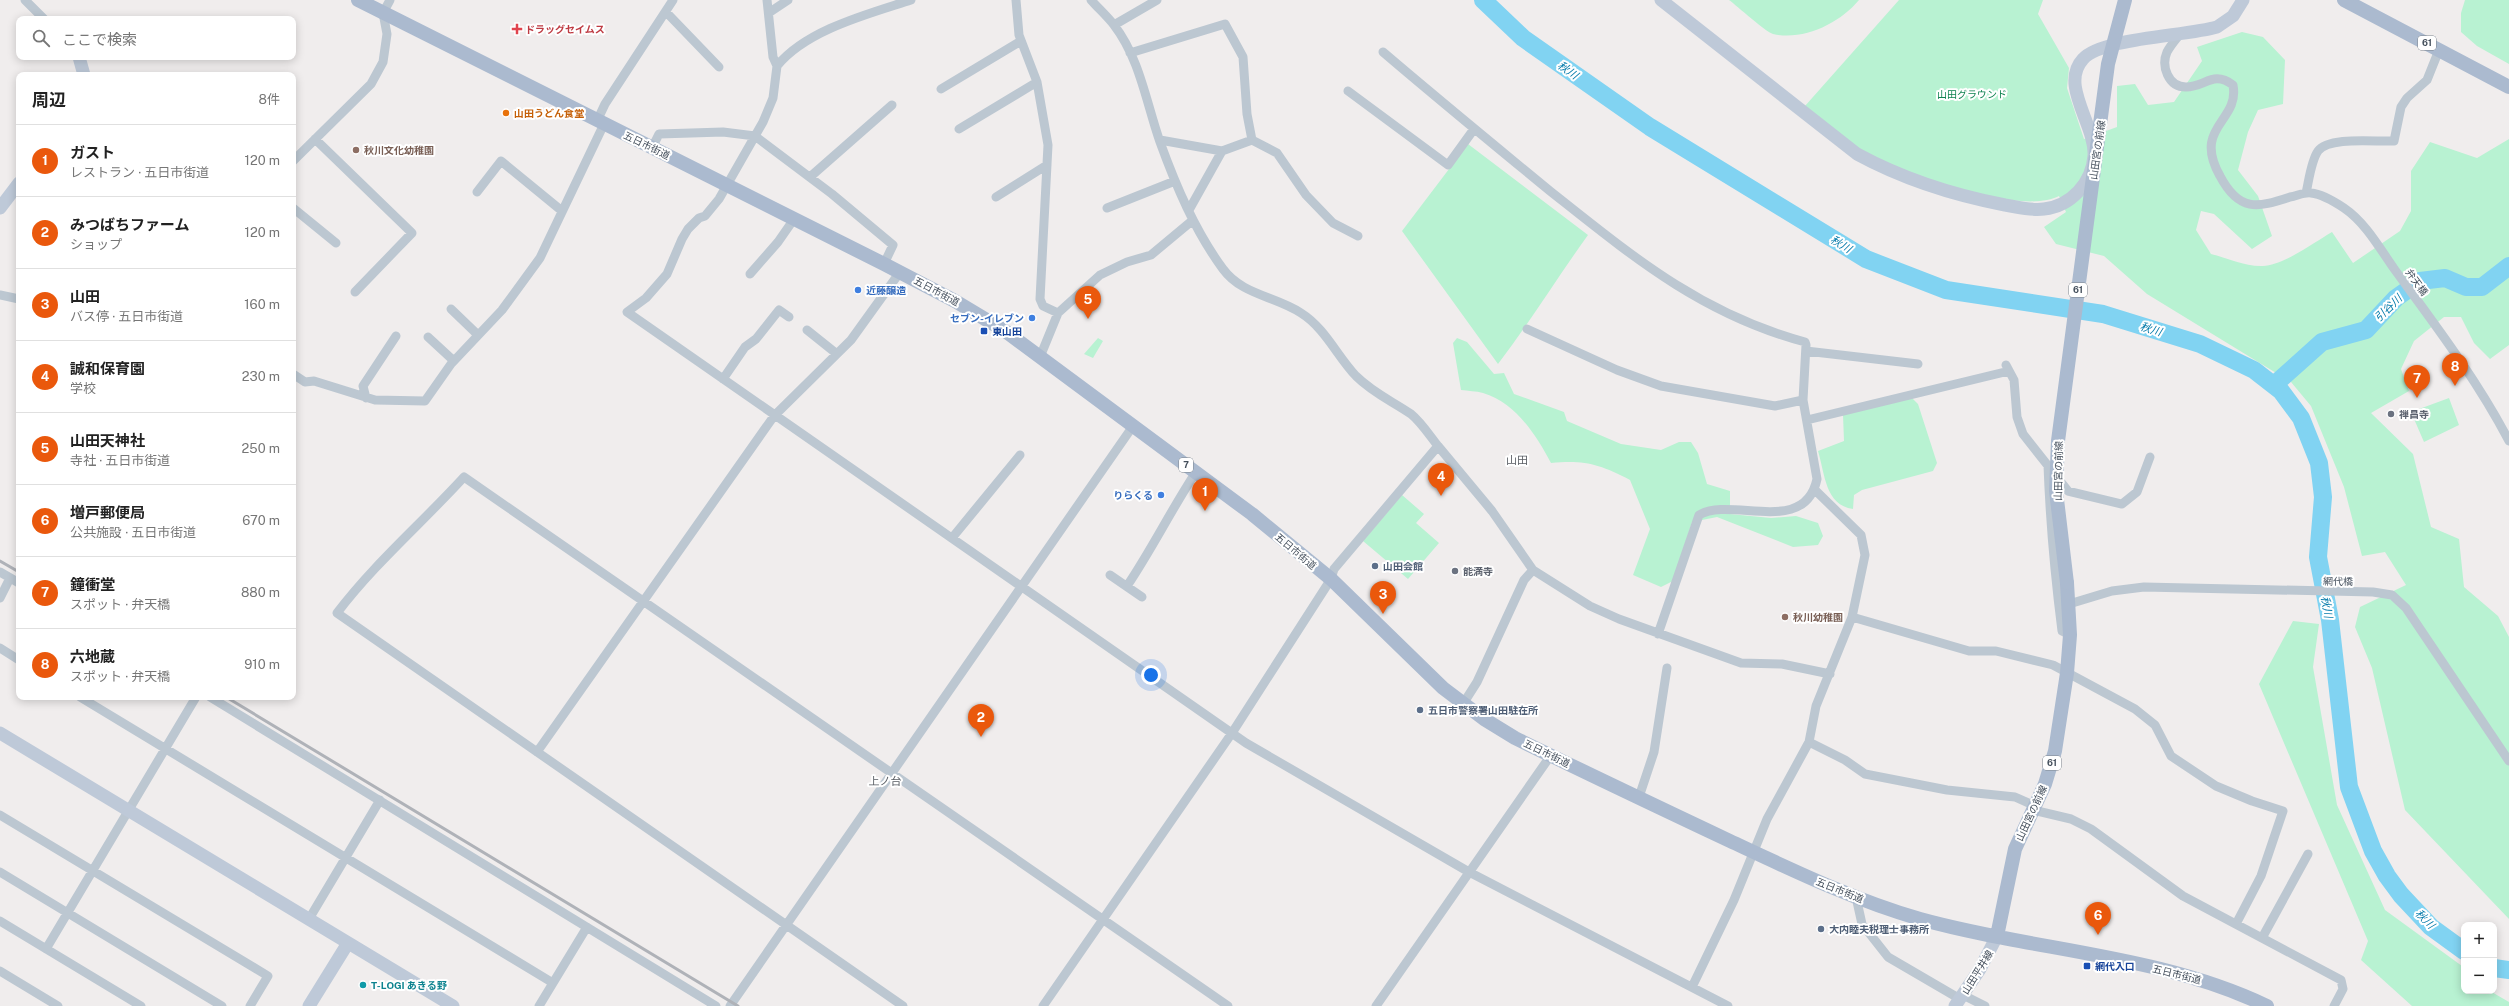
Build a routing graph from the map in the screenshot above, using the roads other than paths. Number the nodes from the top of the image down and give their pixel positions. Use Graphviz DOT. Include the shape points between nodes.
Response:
graph roads {
  1 [pos="25,0"];
  2 [pos="358,0"];
  3 [pos="390,0"];
  4 [pos="673,0"];
  5 [pos="768,0"];
  6 [pos="788,0"];
  7 [pos="911,0"];
  8 [pos="1016,0"];
  9 [pos="1091,0"];
  10 [pos="1157,0"];
  11 [pos="1661,0"];
  12 [pos="2125,0"];
  13 [pos="2243,0"];
  14 [pos="2344,0"];
  15 [pos="666,12"];
  16 [pos="770,12"];
  17 [pos="383,13"];
  18 [pos="41,16"];
  19 [pos="1114,25"];
  20 [pos="2180,34"];
  21 [pos="1021,40"];
  22 [pos="2439,50"];
  23 [pos="1383,52"];
  24 [pos="1130,53"];
  25 [pos="80,60"];
  26 [pos="777,66"];
  27 [pos="719,67"];
  28 [pos="83,72"];
  29 [pos="1038,82"];
  30 [pos="2509,87"];
  31 [pos="941,89"];
  32 [pos="1348,92"];
  33 [pos="892,105"];
  34 [pos="601,122"];
  35 [pos="959,129"];
  36 [pos="1474,129"];
  37 [pos="755,136"];
  38 [pos="315,139"];
  39 [pos="1160,140"];
  40 [pos="1252,140"];
  41 [pos="652,148"];
  42 [pos="1222,151"];
  43 [pos="296,158"];
  44 [pos="1047,165"];
  45 [pos="810,177"];
  46 [pos="1175,181"];
  47 [pos="728,186"];
  48 [pos="16,187"];
  49 [pos="477,192"];
  50 [pos="2306,193"];
  51 [pos="996,197"];
  52 [pos="0,208"];
  53 [pos="1107,208"];
  54 [pos="296,210"];
  55 [pos="1189,210"];
  56 [pos="562,211"];
  57 [pos="794,219"];
  58 [pos="1193,220"];
  59 [pos="1358,236"];
  60 [pos="336,243"];
  61 [pos="884,264"];
  62 [pos="900,272"];
  63 [pos="750,274"];
  64 [pos="355,292"];
  65 [pos="0,295"];
  66 [pos="16,298"];
  67 [pos="451,309"];
  68 [pos="1058,313"];
  69 [pos="789,317"];
  70 [pos="1527,329"];
  71 [pos="807,330"];
  72 [pos="478,335"];
  73 [pos="396,336"];
  74 [pos="428,337"];
  75 [pos="1806,350"];
  76 [pos="837,354"];
  77 [pos="1040,357"];
  78 [pos="454,361"];
  79 [pos="1918,364"];
  80 [pos="296,376"];
  81 [pos="723,379"];
  82 [pos="366,398"];
  83 [pos="1803,400"];
  84 [pos="774,416"];
  85 [pos="1807,420"];
  86 [pos="1133,426"];
  87 [pos="2509,441"];
  88 [pos="1438,446"];
  89 [pos="1020,455"];
  90 [pos="2150,457"];
  91 [pos="2048,465"];
  92 [pos="1196,472"];
  93 [pos="1814,490"];
  94 [pos="952,538"];
  95 [pos="1533,570"];
  96 [pos="0,572"];
  97 [pos="1110,575"];
  98 [pos="10,578"];
  99 [pos="1331,579"];
  100 [pos="16,581"];
  101 [pos="1022,586"];
  102 [pos="1127,586"];
  103 [pos="1142,597"];
  104 [pos="0,598"];
  105 [pos="644,601"];
  106 [pos="2069,604"];
  107 [pos="1852,617"];
  108 [pos="1658,634"];
  109 [pos="2070,635"];
  110 [pos="0,648"];
  111 [pos="16,658"];
  112 [pos="1667,668"];
  113 [pos="2067,673"];
  114 [pos="1830,674"];
  115 [pos="85,700"];
  116 [pos="194,700"];
  117 [pos="215,700"];
  118 [pos="1463,704"];
  119 [pos="0,733"];
  120 [pos="1232,733"];
  121 [pos="1809,742"];
  122 [pos="166,749"];
  123 [pos="537,752"];
  124 [pos="1551,755"];
  125 [pos="2509,761"];
  126 [pos="892,773"];
  127 [pos="1639,797"];
  128 [pos="380,800"];
  129 [pos="2034,808"];
  130 [pos="129,811"];
  131 [pos="0,815"];
  132 [pos="1754,852"];
  133 [pos="2308,854"];
  134 [pos="346,858"];
  135 [pos="93,870"];
  136 [pos="0,872"];
  137 [pos="1469,872"];
  138 [pos="1856,897"];
  139 [pos="67,913"];
  140 [pos="309,919"];
  141 [pos="1103,919"];
  142 [pos="0,921"];
  143 [pos="2236,924"];
  144 [pos="787,925"];
  145 [pos="587,927"];
  146 [pos="1998,936"];
  147 [pos="2262,938"];
  148 [pos="348,943"];
  149 [pos="46,948"];
  150 [pos="0,971"];
  151 [pos="553,983"];
  152 [pos="1692,987"];
  153 [pos="1959,1000"];
  154 [pos="58,1006"];
  155 [pos="141,1006"];
  156 [pos="222,1006"];
  157 [pos="250,1006"];
  158 [pos="309,1006"];
  159 [pos="453,1006"];
  160 [pos="539,1006"];
  161 [pos="716,1006"];
  162 [pos="730,1006"];
  163 [pos="903,1006"];
  164 [pos="1043,1006"];
  165 [pos="1228,1006"];
  166 [pos="1376,1006"];
  167 [pos="1728,1006"];
  168 [pos="1985,1006"];
  169 [pos="2267,1006"];
  170 [pos="2334,1006"];
  1 -- 18 [label="street"];
  2 -- 17 [label="main road, 五日市街道 / 7"];
  3 -- 17 [label="street"];
  4 -- 15 [label="street"];
  5 -- 16 [label="street"];
  6 -- 16 [label="street"];
  7 -- 26 [label="street" via="832,28 792,51"];
  8 -- 21 [label="street"];
  9 -- 19 [label="street"];
  10 -- 19 [label="street"];
  11 -- 20 [label="street" via="1857,154 1886,169 1953,194 2034,210 2052,208 2071,198 2089,178 2093,165 2094,142 2075,87 2075,74 2082,59 2102,47"];
  12 -- 106 [label="main road, 山田宮の前線 / 61, bridge" via="2107,74 2058,441 2057,501"];
  13 -- 20 [label="street" via="2236,13 2222,25"];
  14 -- 22 [label="main road, 61"];
  15 -- 27 [label="street"];
  15 -- 34 [label="street" via="605,104"];
  16 -- 26 [label="street" via="773,57"];
  17 -- 34 [label="main road, 五日市街道 / 7"];
  17 -- 38 [label="street" via="387,34 378,72 361,96"];
  19 -- 24 [label="street"];
  20 -- 50 [label="street" via="2167,51 2164,65 2170,80 2179,86 2187,87 2214,79 2224,79 2233,85 2235,95 2230,108 2216,127 2210,143 2214,165 2221,178 2242,202 2249,205 2267,204"];
  21 -- 29 [label="street"];
  21 -- 31 [label="street"];
  22 -- 30 [label="main road, 61"];
  22 -- 50 [label="street" via="2427,80 2401,107 2394,141 2335,142 2322,147 2315,157"];
  23 -- 36 [label="street"];
  24 -- 39 [label="street" via="1141,77"];
  24 -- 40 [label="street" via="1224,24 1243,58 1247,114"];
  25 -- 28 [label="street"];
  26 -- 37 [label="street" via="773,98"];
  29 -- 35 [label="street"];
  29 -- 44 [label="street" via="1048,145"];
  32 -- 36 [label="street" via="1448,165"];
  33 -- 45 [label="street"];
  34 -- 41 [label="main road, 五日市街道 / 7"];
  34 -- 56 [label="street"];
  36 -- 75 [label="street" via="1642,264 1699,299 1741,320 1770,333 1805,342"];
  37 -- 41 [label="street" via="723,132 659,134"];
  37 -- 45 [label="street"];
  37 -- 47 [label="street"];
  38 -- 43 [label="street"];
  38 -- 64 [label="street" via="412,233"];
  39 -- 42 [label="street"];
  39 -- 46 [label="street"];
  40 -- 42 [label="street"];
  40 -- 59 [label="street" via="1277,153 1306,195 1333,223"];
  41 -- 47 [label="main road, 五日市街道 / 7"];
  42 -- 55 [label="street"];
  44 -- 51 [label="street"];
  44 -- 68 [label="street" via="1040,299 1043,306"];
  45 -- 61 [label="street" via="893,245"];
  46 -- 53 [label="street"];
  46 -- 55 [label="street"];
  47 -- 57 [label="main road, 五日市街道 / 7"];
  47 -- 81 [label="street" via="705,216 699,218 688,229 667,274 646,298 627,312"];
  48 -- 52 [label="street"];
  49 -- 56 [label="street" via="501,161"];
  50 -- 87 [label="street, 弁天橋" via="2318,195 2350,213 2382,252 2478,385"];
  54 -- 60 [label="street"];
  55 -- 58 [label="street"];
  56 -- 72 [label="street" via="540,258 502,310"];
  57 -- 61 [label="main road, 五日市街道 / 7"];
  57 -- 63 [label="street"];
  58 -- 68 [label="street" via="1151,255 1127,262 1100,275"];
  58 -- 88 [label="street" via="1231,278 1240,286 1300,312 1314,322 1356,376 1379,396 1411,415"];
  61 -- 62 [label="main road, 五日市街道 / 7"];
  62 -- 76 [label="street" via="874,310"];
  62 -- 77 [label="main road, 五日市街道 / 7" via="977,314"];
  65 -- 66 [label="street"];
  67 -- 72 [label="street"];
  68 -- 77 [label="street"];
  69 -- 81 [label="street" via="779,310 756,338 745,347"];
  70 -- 83 [label="street" via="1617,370 1661,386 1775,406"];
  71 -- 76 [label="street"];
  72 -- 78 [label="street"];
  73 -- 82 [label="street" via="363,386"];
  74 -- 78 [label="street"];
  75 -- 79 [label="street"];
  75 -- 83 [label="street"];
  76 -- 84 [label="street"];
  77 -- 86 [label="main road, 五日市街道 / 7"];
  78 -- 82 [label="street" via="425,401"];
  80 -- 82 [label="street" via="305,382 314,381"];
  81 -- 84 [label="street"];
  83 -- 85 [label="street"];
  84 -- 94 [label="street"];
  84 -- 105 [label="street"];
  85 -- 91 [label="street" via="2008,368 2014,380 2017,417 2023,434"];
  85 -- 93 [label="street" via="1817,479"];
  86 -- 92 [label="main road, 五日市街道 / 7"];
  86 -- 101 [label="street"];
  88 -- 95 [label="street" via="1492,511"];
  88 -- 99 [label="street" via="1334,569"];
  89 -- 94 [label="street"];
  90 -- 91 [label="street" via="2138,492 2122,504 2071,493"];
  91 -- 109 [label="street" via="2050,530 2062,631"];
  92 -- 99 [label="main road, 五日市街道 / 7"];
  92 -- 102 [label="street"];
  93 -- 107 [label="street" via="1861,535 1864,544 1865,555"];
  93 -- 108 [label="street" via="1803,502 1790,509 1763,512 1708,509 1699,515"];
  94 -- 101 [label="street"];
  95 -- 108 [label="street" via="1590,606"];
  95 -- 118 [label="street" via="1524,580 1477,682"];
  96 -- 98 [label="street"];
  97 -- 102 [label="street"];
  98 -- 100 [label="street"];
  98 -- 104 [label="street"];
  99 -- 118 [label="main road, 五日市街道 / 7" via="1424,671"];
  99 -- 120 [label="street"];
  101 -- 120 [label="street"];
  101 -- 126 [label="street"];
  102 -- 103 [label="street"];
  105 -- 123 [label="street"];
  105 -- 123 [label="street" via="464,477 373,568 337,613"];
  105 -- 126 [label="street"];
  106 -- 109 [label="main road, 山田宮の前線 / 61"];
  106 -- 125 [label="street, 網代橋" via="2112,591 2144,587 2373,592 2392,595 2406,608"];
  107 -- 113 [label="street" via="1969,652 1996,651 2053,666"];
  107 -- 114 [label="street"];
  108 -- 114 [label="street" via="1741,663 1782,664"];
  109 -- 113 [label="main road, 山田宮の前線 / 61"];
  110 -- 111 [label="street"];
  112 -- 127 [label="street" via="1654,752"];
  113 -- 129 [label="main road, 山田宮の前線 / 61" via="2052,762"];
  113 -- 143 [label="street" via="2135,709 2155,725 2171,756 2216,786 2252,802 2283,811 2261,876"];
  114 -- 121 [label="street" via="1816,706"];
  115 -- 122 [label="street"];
  116 -- 122 [label="street"];
  117 -- 128 [label="street"];
  118 -- 124 [label="main road, 五日市街道 / 7" via="1515,738"];
  119 -- 130 [label="street"];
  120 -- 137 [label="street"];
  120 -- 141 [label="street"];
  121 -- 129 [label="street" via="1845,760 1865,774 1947,790 2014,797"];
  121 -- 132 [label="street" via="1767,819"];
  122 -- 130 [label="street"];
  122 -- 134 [label="street"];
  123 -- 144 [label="street"];
  124 -- 127 [label="main road, 五日市街道 / 7"];
  124 -- 137 [label="street"];
  126 -- 141 [label="street"];
  126 -- 144 [label="street"];
  127 -- 132 [label="main road, 五日市街道 / 7"];
  128 -- 134 [label="street"];
  128 -- 145 [label="street"];
  129 -- 143 [label="street" via="2091,829 2183,896"];
  129 -- 146 [label="main road, 山田宮の前線 / 61" via="2015,848"];
  130 -- 135 [label="street"];
  130 -- 140 [label="street"];
  131 -- 135 [label="street"];
  132 -- 138 [label="main road, 五日市街道 / 7"];
  132 -- 152 [label="street"];
  133 -- 147 [label="street"];
  134 -- 140 [label="street"];
  134 -- 151 [label="street"];
  135 -- 139 [label="street"];
  135 -- 157 [label="street" via="268,976"];
  136 -- 139 [label="street"];
  137 -- 152 [label="street"];
  137 -- 166 [label="street"];
  138 -- 146 [label="main road, 五日市街道 / 7" via="1920,919"];
  138 -- 153 [label="street" via="1862,924 1888,957"];
  139 -- 149 [label="street"];
  139 -- 156 [label="street"];
  140 -- 148 [label="street"];
  141 -- 164 [label="street"];
  141 -- 165 [label="street"];
  142 -- 149 [label="street"];
  143 -- 147 [label="street"];
  144 -- 162 [label="street"];
  144 -- 163 [label="street"];
  145 -- 151 [label="street"];
  145 -- 161 [label="street"];
  146 -- 153 [label="street, 山田平井線"];
  146 -- 169 [label="main road, 五日市街道 / 7" via="2193,977"];
  147 -- 170 [label="street" via="2341,980 2343,990"];
  148 -- 158 [label="street"];
  148 -- 159 [label="street"];
  149 -- 155 [label="street"];
  150 -- 154 [label="street"];
  151 -- 160 [label="street"];
  152 -- 167 [label="street"];
  153 -- 168 [label="street"];
}
